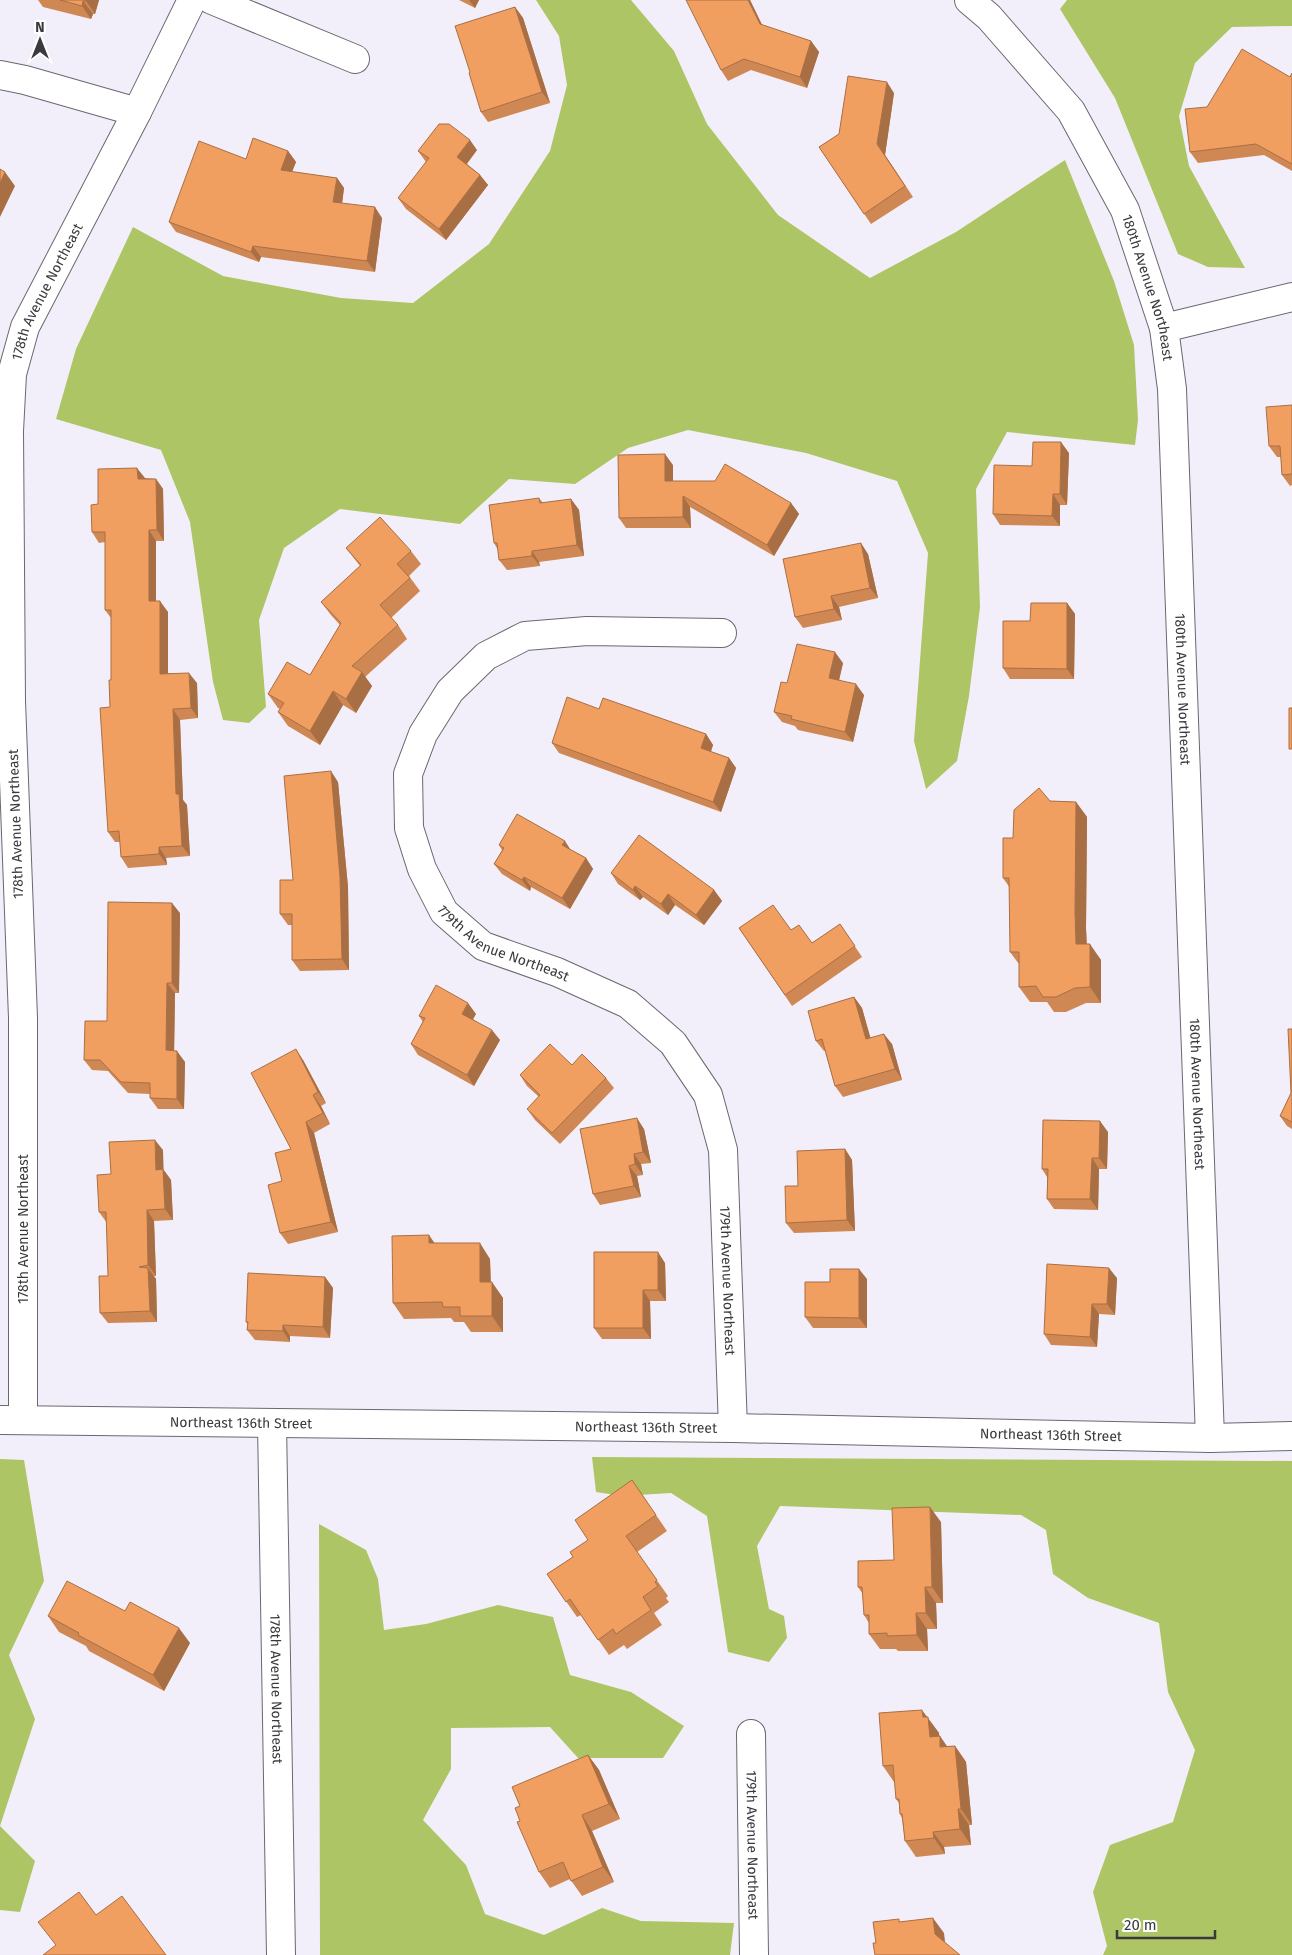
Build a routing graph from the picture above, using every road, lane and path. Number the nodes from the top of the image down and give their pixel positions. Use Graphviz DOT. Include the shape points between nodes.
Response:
graph roads {
  1 [pos="192,0"];
  2 [pos="212,0"];
  3 [pos="969,0"];
  4 [pos="355,59"];
  5 [pos="0,75"];
  6 [pos="137,112"];
  7 [pos="1292,297"];
  8 [pos="1164,328"];
  9 [pos="722,633"];
  10 [pos="6,701"];
  11 [pos="11,1420"];
  12 [pos="272,1423"];
  13 [pos="733,1428"];
  14 [pos="1292,1436"];
  15 [pos="1210,1438"];
  16 [pos="751,1734"];
  17 [pos="281,1955"];
  18 [pos="754,1955"];
  1 -- 6 [label="street, 178th Avenue Northeast"];
  2 -- 4 [label="street"];
  3 -- 8 [label="street, 180th Avenue Northeast" via="989,18 1071,111 1125,210"];
  5 -- 6 [label="street"];
  6 -- 10 [label="street, 178th Avenue Northeast" via="25,327 12,374"];
  7 -- 8 [label="street"];
  8 -- 15 [label="street, 180th Avenue Northeast" via="1172,389"];
  9 -- 13 [label="street, 179th Avenue Northeast" via="587,631 525,636 486,656 450,691 423,734 408,774 408,783 410,828 422,870 444,912 483,946 557,972 628,1004 673,1043 708,1095 723,1150"];
  10 -- 11 [label="street, 178th Avenue Northeast" via="22,1018"];
  11 -- 12 [label="street, Northeast 136th Street"];
  12 -- 13 [label="street, Northeast 136th Street"];
  12 -- 17 [label="street, 178th Avenue Northeast"];
  13 -- 15 [label="street, Northeast 136th Street"];
  14 -- 15 [label="street, Northeast 136th Street"];
  16 -- 18 [label="street, 179th Avenue Northeast"];
}
